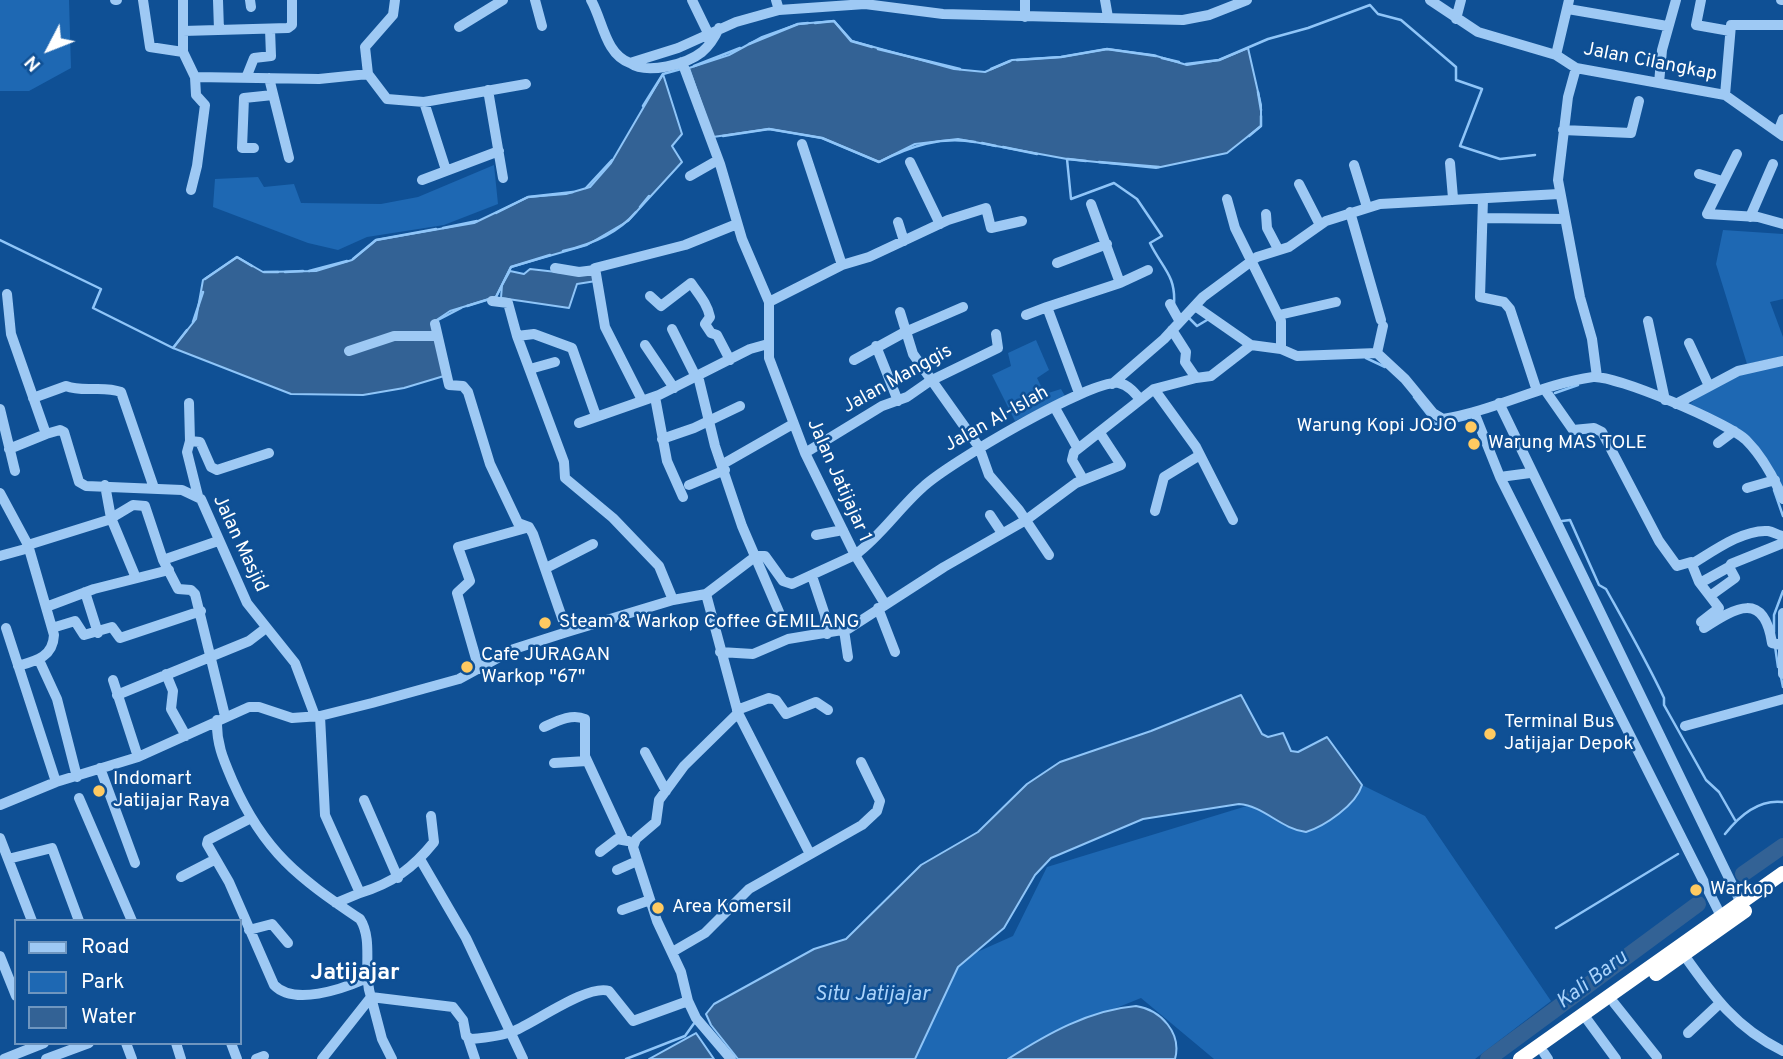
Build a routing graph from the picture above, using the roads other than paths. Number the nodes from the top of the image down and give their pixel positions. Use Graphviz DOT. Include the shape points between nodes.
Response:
graph roads {
  1 [pos="143,0"];
  2 [pos="183,0"];
  3 [pos="218,0"];
  4 [pos="292,0"];
  5 [pos="395,0"];
  6 [pos="503,0"];
  7 [pos="535,0"];
  8 [pos="591,0"];
  9 [pos="692,0"];
  10 [pos="1025,0"];
  11 [pos="1105,0"];
  12 [pos="1247,0"];
  13 [pos="1430,0"];
  14 [pos="1461,0"];
  15 [pos="1676,0"];
  16 [pos="1701,0"];
  17 [pos="834,3"];
  18 [pos="908,4"];
  19 [pos="1568,4"];
  20 [pos="778,5"];
  21 [pos="1025,17"];
  22 [pos="1108,17"];
  23 [pos="1456,19"];
  24 [pos="1783,25"];
  25 [pos="542,26"];
  26 [pos="1667,26"];
  27 [pos="458,27"];
  28 [pos="270,29"];
  29 [pos="719,29"];
  30 [pos="219,30"];
  31 [pos="183,31"];
  32 [pos="1730,32"];
  33 [pos="708,33"];
  34 [pos="183,52"];
  35 [pos="1556,55"];
  36 [pos="628,63"];
  37 [pos="683,67"];
  38 [pos="1576,68"];
  39 [pos="368,74"];
  40 [pos="195,78"];
  41 [pos="246,78"];
  42 [pos="269,78"];
  43 [pos="1659,83"];
  44 [pos="526,84"];
  45 [pos="488,90"];
  46 [pos="273,94"];
  47 [pos="1726,95"];
  48 [pos="1639,101"];
  49 [pos="424,102"];
  50 [pos="1783,119"];
  51 [pos="1563,130"];
  52 [pos="1780,134"];
  53 [pos="802,144"];
  54 [pos="254,148"];
  55 [pos="499,150"];
  56 [pos="1737,155"];
  57 [pos="289,158"];
  58 [pos="718,160"];
  59 [pos="909,162"];
  60 [pos="1450,163"];
  61 [pos="1773,164"];
  62 [pos="1354,165"];
  63 [pos="446,170"];
  64 [pos="1699,174"];
  65 [pos="690,176"];
  66 [pos="503,177"];
  67 [pos="422,180"];
  68 [pos="1722,181"];
  69 [pos="1299,184"];
  70 [pos="191,190"];
  71 [pos="1559,194"];
  72 [pos="1453,198"];
  73 [pos="1227,199"];
  74 [pos="1483,199"];
  75 [pos="1091,204"];
  76 [pos="1367,206"];
  77 [pos="1350,212"];
  78 [pos="1266,214"];
  79 [pos="1751,217"];
  80 [pos="1484,218"];
  81 [pos="1564,219"];
  82 [pos="1022,221"];
  83 [pos="898,222"];
  84 [pos="1783,223"];
  85 [pos="737,224"];
  86 [pos="940,224"];
  87 [pos="1320,225"];
  88 [pos="904,241"];
  89 [pos="1107,244"];
  90 [pos="1278,249"];
  91 [pos="1252,262"];
  92 [pos="1057,263"];
  93 [pos="842,265"];
  94 [pos="555,268"];
  95 [pos="595,270"];
  96 [pos="1148,270"];
  97 [pos="1119,283"];
  98 [pos="7,294"];
  99 [pos="650,296"];
  100 [pos="492,301"];
  101 [pos="769,302"];
  102 [pos="1336,302"];
  103 [pos="1170,304"];
  104 [pos="1195,306"];
  105 [pos="963,307"];
  106 [pos="1046,307"];
  107 [pos="900,312"];
  108 [pos="1026,315"];
  109 [pos="1279,315"];
  110 [pos="1179,320"];
  111 [pos="1648,321"];
  112 [pos="435,324"];
  113 [pos="672,329"];
  114 [pos="1172,330"];
  115 [pos="905,331"];
  116 [pos="996,334"];
  117 [pos="436,336"];
  118 [pos="517,336"];
  119 [pos="1689,343"];
  120 [pos="768,344"];
  121 [pos="645,345"];
  122 [pos="1251,345"];
  123 [pos="876,346"];
  124 [pos="1281,349"];
  125 [pos="349,351"];
  126 [pos="1377,353"];
  127 [pos="730,359"];
  128 [pos="854,360"];
  129 [pos="1783,361"];
  130 [pos="555,362"];
  131 [pos="530,369"];
  132 [pos="697,377"];
  133 [pos="1597,377"];
  134 [pos="1196,379"];
  135 [pos="930,381"];
  136 [pos="1112,384"];
  137 [pos="1709,386"];
  138 [pos="674,388"];
  139 [pos="1154,390"];
  140 [pos="1541,391"];
  141 [pos="1079,393"];
  142 [pos="654,397"];
  143 [pos="33,398"];
  144 [pos="1140,398"];
  145 [pos="642,400"];
  146 [pos="1665,400"];
  147 [pos="898,401"];
  148 [pos="189,403"];
  149 [pos="1499,404"];
  150 [pos="1676,404"];
  151 [pos="740,406"];
  152 [pos="1055,408"];
  153 [pos="0,409"];
  154 [pos="1474,412"];
  155 [pos="596,416"];
  156 [pos="710,421"];
  157 [pos="579,423"];
  158 [pos="793,424"];
  159 [pos="1100,433"];
  160 [pos="1732,433"];
  161 [pos="46,434"];
  162 [pos="662,439"];
  163 [pos="190,441"];
  164 [pos="1718,443"];
  165 [pos="979,447"];
  166 [pos="1078,449"];
  167 [pos="9,450"];
  168 [pos="269,453"];
  169 [pos="805,453"];
  170 [pos="1200,456"];
  171 [pos="724,467"];
  172 [pos="15,471"];
  173 [pos="1530,473"];
  174 [pos="1500,477"];
  175 [pos="1083,479"];
  176 [pos="1773,481"];
  177 [pos="105,485"];
  178 [pos="690,485"];
  179 [pos="154,488"];
  180 [pos="1747,488"];
  181 [pos="0,493"];
  182 [pos="198,496"];
  183 [pos="683,496"];
  184 [pos="1783,499"];
  185 [pos="1155,510"];
  186 [pos="990,514"];
  187 [pos="111,518"];
  188 [pos="1026,520"];
  189 [pos="1233,520"];
  190 [pos="529,527"];
  191 [pos="843,530"];
  192 [pos="1002,533"];
  193 [pos="816,536"];
  194 [pos="1783,536"];
  195 [pos="218,541"];
  196 [pos="593,544"];
  197 [pos="1783,544"];
  198 [pos="29,547"];
  199 [pos="855,555"];
  200 [pos="1049,555"];
  201 [pos="0,556"];
  202 [pos="756,556"];
  203 [pos="163,560"];
  204 [pos="1692,564"];
  205 [pos="1729,567"];
  206 [pos="546,568"];
  207 [pos="169,570"];
  208 [pos="812,576"];
  209 [pos="136,579"];
  210 [pos="1700,583"];
  211 [pos="85,592"];
  212 [pos="706,594"];
  213 [pos="1710,596"];
  214 [pos="673,600"];
  215 [pos="882,606"];
  216 [pos="46,607"];
  217 [pos="201,611"];
  218 [pos="779,612"];
  219 [pos="1783,612"];
  220 [pos="6,628"];
  221 [pos="52,628"];
  222 [pos="266,628"];
  223 [pos="844,630"];
  224 [pos="567,632"];
  225 [pos="98,633"];
  226 [pos="827,634"];
  227 [pos="1777,645"];
  228 [pos="720,652"];
  229 [pos="894,652"];
  230 [pos="212,655"];
  231 [pos="848,657"];
  232 [pos="39,660"];
  233 [pos="18,666"];
  234 [pos="479,669"];
  235 [pos="166,674"];
  236 [pos="1783,674"];
  237 [pos="113,680"];
  238 [pos="117,695"];
  239 [pos="1783,699"];
  240 [pos="828,710"];
  241 [pos="737,712"];
  242 [pos="318,716"];
  243 [pos="221,718"];
  244 [pos="1685,726"];
  245 [pos="544,727"];
  246 [pos="186,736"];
  247 [pos="645,752"];
  248 [pos="138,757"];
  249 [pos="587,761"];
  250 [pos="861,761"];
  251 [pos="554,763"];
  252 [pos="100,768"];
  253 [pos="77,777"];
  254 [pos="56,782"];
  255 [pos="666,791"];
  256 [pos="79,798"];
  257 [pos="364,800"];
  258 [pos="0,805"];
  259 [pos="431,816"];
  260 [pos="251,818"];
  261 [pos="622,838"];
  262 [pos="1,843"];
  263 [pos="633,847"];
  264 [pos="600,852"];
  265 [pos="810,854"];
  266 [pos="8,859"];
  267 [pos="420,859"];
  268 [pos="214,860"];
  269 [pos="637,861"];
  270 [pos="135,863"];
  271 [pos="617,870"];
  272 [pos="1783,873"];
  273 [pos="180,877"];
  274 [pos="398,878"];
  275 [pos="1783,884"];
  276 [pos="360,893"];
  277 [pos="650,900"];
  278 [pos="336,903"];
  279 [pos="1743,906"];
  280 [pos="622,909"];
  281 [pos="31,919"];
  282 [pos="78,919"];
  283 [pos="131,919"];
  284 [pos="1724,920"];
  285 [pos="249,930"];
  286 [pos="288,943"];
  287 [pos="674,951"];
  288 [pos="1684,955"];
  289 [pos="0,956"];
  290 [pos="365,979"];
  291 [pos="14,991"];
  292 [pos="370,997"];
  293 [pos="688,1001"];
  294 [pos="1614,1003"];
  295 [pos="1718,1004"];
  296 [pos="1586,1018"];
  297 [pos="513,1031"];
  298 [pos="1688,1033"];
  299 [pos="468,1038"];
  300 [pos="35,1045"];
  301 [pos="82,1045"];
  302 [pos="1783,1051"];
  303 [pos="1542,1057"];
  304 [pos="1657,1057"];
  305 [pos="4,1059"];
  306 [pos="46,1059"];
  307 [pos="85,1059"];
  308 [pos="322,1059"];
  309 [pos="392,1059"];
  310 [pos="475,1059"];
  311 [pos="523,1059"];
  312 [pos="732,1059"];
  313 [pos="1520,1059"];
  314 [pos="1616,1059"];
  1 -- 34 [label="street" via="150,47"];
  2 -- 31 [label="street"];
  3 -- 30 [label="street"];
  4 -- 28 [label="street" via="290,27"];
  5 -- 39 [label="street" via="393,15 366,45"];
  6 -- 27 [label="street"];
  7 -- 25 [label="street"];
  8 -- 36 [label="street" via="608,41"];
  9 -- 33 [label="street"];
  10 -- 21 [label="street"];
  11 -- 22 [label="street"];
  12 -- 22 [label="street" via="1183,20"];
  13 -- 23 [label="street, Jalan Cilangkap"];
  14 -- 23 [label="street"];
  15 -- 26 [label="street"];
  16 -- 32 [label="street" via="1696,25"];
  17 -- 18 [label="street"];
  17 -- 20 [label="street"];
  18 -- 21 [label="street" via="943,14"];
  19 -- 26 [label="street"];
  19 -- 35 [label="street"];
  20 -- 29 [label="street"];
  21 -- 22 [label="street"];
  23 -- 35 [label="street, Jalan Cilangkap" via="1488,36"];
  24 -- 32 [label="street" via="1733,24"];
  26 -- 43 [label="street"];
  28 -- 30 [label="street"];
  28 -- 41 [label="street" via="271,56 254,58"];
  29 -- 33 [label="street"];
  29 -- 37 [label="street" via="703,51"];
  30 -- 31 [label="street"];
  31 -- 34 [label="street"];
  32 -- 47 [label="street"];
  33 -- 36 [label="street" via="678,48"];
  34 -- 40 [label="street"];
  35 -- 38 [label="street, Jalan Cilangkap"];
  36 -- 37 [label="street" via="646,68"];
  37 -- 58 [label="street, Jalan Jatijajar 1"];
  38 -- 43 [label="street, Jalan Cilangkap"];
  38 -- 51 [label="street"];
  39 -- 42 [label="street" via="334,79"];
  39 -- 49 [label="street" via="387,99"];
  40 -- 41 [label="street"];
  40 -- 70 [label="street" via="196,94 205,105"];
  41 -- 42 [label="street"];
  42 -- 46 [label="street"];
  43 -- 47 [label="street, Jalan Cilangkap"];
  44 -- 45 [label="street"];
  45 -- 49 [label="street"];
  45 -- 55 [label="street"];
  46 -- 54 [label="street" via="244,98 242,147"];
  46 -- 57 [label="street"];
  47 -- 52 [label="street, Jalan Cilangkap"];
  48 -- 51 [label="street" via="1631,133"];
  49 -- 63 [label="street"];
  50 -- 52 [label="street"];
  51 -- 71 [label="street"];
  53 -- 93 [label="street"];
  55 -- 63 [label="street"];
  55 -- 66 [label="street"];
  56 -- 68 [label="street"];
  58 -- 65 [label="street"];
  58 -- 85 [label="street, Jalan Jatijajar 1"];
  59 -- 86 [label="street"];
  60 -- 72 [label="street"];
  61 -- 79 [label="street"];
  62 -- 76 [label="street"];
  63 -- 67 [label="street"];
  64 -- 68 [label="street"];
  68 -- 79 [label="street" via="1707,214"];
  69 -- 87 [label="street"];
  71 -- 74 [label="street"];
  71 -- 81 [label="street"];
  72 -- 74 [label="street"];
  72 -- 76 [label="street"];
  73 -- 91 [label="street"];
  74 -- 80 [label="street"];
  75 -- 89 [label="street"];
  76 -- 77 [label="street"];
  77 -- 87 [label="street"];
  77 -- 126 [label="street" via="1382,323"];
  78 -- 90 [label="street" via="1266,228"];
  79 -- 84 [label="street"];
  80 -- 81 [label="street"];
  80 -- 140 [label="street" via="1480,298 1504,302 1510,309"];
  81 -- 133 [label="street"];
  82 -- 86 [label="street" via="991,228 986,208"];
  83 -- 88 [label="street"];
  85 -- 95 [label="street" via="685,245"];
  85 -- 101 [label="street, Jalan Jatijajar 1"];
  86 -- 88 [label="street"];
  87 -- 90 [label="street" via="1289,247"];
  88 -- 93 [label="street"];
  89 -- 92 [label="street"];
  89 -- 97 [label="street"];
  90 -- 91 [label="street"];
  91 -- 104 [label="street"];
  91 -- 109 [label="street"];
  93 -- 101 [label="street"];
  94 -- 95 [label="street"];
  95 -- 145 [label="street" via="605,327"];
  96 -- 97 [label="street"];
  97 -- 106 [label="street"];
  98 -- 143 [label="street" via="11,334"];
  99 -- 127 [label="street" via="661,306 691,283 705,301 710,317 705,324"];
  100 -- 118 [label="street" via="508,302"];
  101 -- 120 [label="street, Jalan Jatijajar 1"];
  102 -- 109 [label="street"];
  103 -- 110 [label="street"];
  104 -- 110 [label="street"];
  104 -- 122 [label="street"];
  105 -- 115 [label="street"];
  106 -- 108 [label="street"];
  106 -- 141 [label="street"];
  107 -- 115 [label="street"];
  109 -- 124 [label="street"];
  110 -- 114 [label="street"];
  111 -- 146 [label="street"];
  112 -- 117 [label="street"];
  113 -- 132 [label="street"];
  114 -- 134 [label="street"];
  114 -- 136 [label="street"];
  115 -- 123 [label="street"];
  115 -- 135 [label="street"];
  116 -- 135 [label="street, Jalan Manggis" via="998,348"];
  117 -- 125 [label="street" via="394,336"];
  117 -- 190 [label="street" via="449,387 463,386 468,392 489,464 519,523"];
  118 -- 131 [label="street"];
  118 -- 155 [label="street" via="534,334 572,348"];
  119 -- 137 [label="street"];
  120 -- 127 [label="street"];
  120 -- 158 [label="street, Jalan Jatijajar 1"];
  121 -- 138 [label="street"];
  122 -- 124 [label="street"];
  122 -- 134 [label="street" via="1211,376"];
  123 -- 128 [label="street"];
  123 -- 147 [label="street"];
  124 -- 126 [label="street" via="1297,356"];
  126 -- 154 [label="street" via="1433,413 1443,419"];
  127 -- 132 [label="street"];
  129 -- 137 [label="street" via="1738,371"];
  130 -- 131 [label="street"];
  131 -- 214 [label="street" via="565,462 565,478 613,518 659,566"];
  132 -- 138 [label="street"];
  132 -- 156 [label="street"];
  133 -- 140 [label="street"];
  133 -- 146 [label="street"];
  134 -- 139 [label="street"];
  135 -- 147 [label="street, Jalan Manggis"];
  135 -- 165 [label="street"];
  136 -- 141 [label="street, Jalan Al-Islah"];
  136 -- 144 [label="street" via="1129,387"];
  137 -- 150 [label="street"];
  138 -- 142 [label="street"];
  139 -- 144 [label="street"];
  139 -- 170 [label="street"];
  140 -- 149 [label="street"];
  140 -- 204 [label="street" via="1573,430 1602,432 1659,541 1677,566"];
  141 -- 152 [label="street, Jalan Al-Islah"];
  142 -- 145 [label="street"];
  142 -- 162 [label="street"];
  143 -- 161 [label="street"];
  143 -- 179 [label="street" via="66,386 76,390 108,387 121,392"];
  144 -- 159 [label="street"];
  145 -- 155 [label="street"];
  146 -- 150 [label="street"];
  147 -- 169 [label="street, Jalan Manggis"];
  148 -- 163 [label="street"];
  149 -- 154 [label="street"];
  149 -- 173 [label="street"];
  150 -- 160 [label="street"];
  151 -- 156 [label="street"];
  152 -- 165 [label="street, Jalan Al-Islah"];
  152 -- 166 [label="street"];
  153 -- 167 [label="street"];
  154 -- 174 [label="street"];
  155 -- 157 [label="street"];
  156 -- 162 [label="street"];
  156 -- 171 [label="street"];
  158 -- 169 [label="street, Jalan Jatijajar 1"];
  158 -- 171 [label="street"];
  159 -- 166 [label="street"];
  159 -- 175 [label="street" via="1121,465"];
  160 -- 164 [label="street"];
  160 -- 176 [label="street" via="1745,439"];
  161 -- 167 [label="street"];
  161 -- 177 [label="street, Jalan Masjid" via="64,432 82,485"];
  162 -- 183 [label="street"];
  163 -- 168 [label="street" via="200,442 211,467 217,470"];
  163 -- 182 [label="street" via="187,452"];
  165 -- 188 [label="street" via="989,475"];
  165 -- 199 [label="street, Jalan Al-Islah" via="924,485"];
  166 -- 175 [label="street" via="1072,460"];
  167 -- 172 [label="street"];
  169 -- 191 [label="street, Jalan Jatijajar 1"];
  170 -- 185 [label="street" via="1164,477"];
  170 -- 189 [label="street"];
  171 -- 178 [label="street"];
  171 -- 202 [label="street"];
  173 -- 174 [label="street"];
  173 -- 279 [label="street"];
  174 -- 284 [label="street"];
  175 -- 188 [label="street"];
  176 -- 180 [label="street"];
  176 -- 184 [label="street"];
  177 -- 179 [label="street, Jalan Masjid"];
  177 -- 187 [label="street"];
  179 -- 182 [label="street, Jalan Masjid"];
  181 -- 198 [label="street"];
  182 -- 195 [label="street, Jalan Masjid"];
  186 -- 192 [label="street"];
  187 -- 198 [label="street"];
  187 -- 203 [label="street" via="133,505 145,506"];
  187 -- 209 [label="street"];
  188 -- 192 [label="street"];
  188 -- 200 [label="street"];
  190 -- 206 [label="street"];
  190 -- 234 [label="street" via="458,547 470,581 457,593"];
  191 -- 193 [label="street"];
  191 -- 199 [label="street, Jalan Jatijajar 1"];
  192 -- 215 [label="street"];
  194 -- 204 [label="street" via="1758,532"];
  195 -- 203 [label="street"];
  195 -- 222 [label="street, Jalan Masjid" via="247,603"];
  196 -- 206 [label="street"];
  197 -- 205 [label="street"];
  198 -- 201 [label="street"];
  198 -- 216 [label="street"];
  199 -- 208 [label="street, Jalan Jatijajar 1"];
  199 -- 215 [label="street"];
  202 -- 208 [label="street, Jalan Jatijajar 1" via="767,558 786,583"];
  202 -- 212 [label="street"];
  202 -- 218 [label="street"];
  203 -- 207 [label="street"];
  204 -- 210 [label="street"];
  205 -- 210 [label="street"];
  205 -- 213 [label="street" via="1735,578"];
  206 -- 224 [label="street"];
  207 -- 209 [label="street"];
  207 -- 217 [label="street" via="180,590 194,591"];
  208 -- 226 [label="street"];
  209 -- 211 [label="street"];
  210 -- 213 [label="street"];
  211 -- 216 [label="street"];
  211 -- 225 [label="street"];
  212 -- 214 [label="street"];
  212 -- 228 [label="street"];
  213 -- 227 [label="street" via="1719,609 1702,625 1735,609 1756,610 1769,623"];
  214 -- 224 [label="street"];
  215 -- 223 [label="street"];
  215 -- 229 [label="street"];
  216 -- 221 [label="street"];
  217 -- 225 [label="street" via="120,638 112,627"];
  217 -- 230 [label="street"];
  219 -- 227 [label="street"];
  220 -- 233 [label="street"];
  221 -- 225 [label="street" via="74,621 84,635"];
  221 -- 232 [label="street" via="52,648"];
  222 -- 230 [label="street" via="249,641"];
  222 -- 242 [label="street, Jalan Masjid" via="295,663"];
  223 -- 226 [label="street"];
  223 -- 231 [label="street"];
  224 -- 234 [label="street" via="514,649"];
  226 -- 228 [label="street" via="788,639 753,654"];
  227 -- 236 [label="street"];
  228 -- 241 [label="street"];
  230 -- 235 [label="street"];
  230 -- 243 [label="street"];
  232 -- 233 [label="street"];
  232 -- 253 [label="street" via="57,699"];
  233 -- 254 [label="street"];
  234 -- 242 [label="street" via="434,687"];
  235 -- 238 [label="street"];
  235 -- 246 [label="street" via="173,691 171,709"];
  237 -- 238 [label="street"];
  238 -- 248 [label="street"];
  239 -- 244 [label="street"];
  240 -- 241 [label="street" via="816,702 786,714 769,698"];
  241 -- 255 [label="street"];
  241 -- 265 [label="street"];
  242 -- 243 [label="street" via="292,718 249,707"];
  242 -- 276 [label="street, Jalan Masjid" via="325,814"];
  243 -- 246 [label="street"];
  243 -- 260 [label="street" via="221,754"];
  245 -- 249 [label="street" via="583,717"];
  246 -- 248 [label="street"];
  247 -- 255 [label="street"];
  248 -- 252 [label="street"];
  249 -- 251 [label="street"];
  249 -- 261 [label="street"];
  250 -- 265 [label="street" via="879,807 862,825"];
  252 -- 253 [label="street"];
  252 -- 270 [label="street"];
  253 -- 254 [label="street"];
  254 -- 258 [label="street"];
  255 -- 263 [label="street" via="659,800 656,822"];
  256 -- 283 [label="street"];
  257 -- 274 [label="street"];
  259 -- 267 [label="street" via="434,842"];
  260 -- 268 [label="street" via="208,840"];
  260 -- 278 [label="street" via="276,856"];
  261 -- 263 [label="street"];
  261 -- 264 [label="street"];
  262 -- 266 [label="street"];
  263 -- 269 [label="street"];
  265 -- 287 [label="street" via="748,890 705,933"];
  266 -- 281 [label="street"];
  266 -- 282 [label="street" via="52,848"];
  267 -- 274 [label="street"];
  267 -- 297 [label="street"];
  268 -- 273 [label="street"];
  268 -- 285 [label="street" via="229,882"];
  269 -- 271 [label="street"];
  269 -- 277 [label="street"];
  272 -- 279 [label="highway"];
  274 -- 276 [label="street"];
  275 -- 279 [label="highway"];
  276 -- 278 [label="street"];
  277 -- 280 [label="street"];
  277 -- 287 [label="street"];
  278 -- 290 [label="street" via="360,919 365,928"];
  279 -- 284 [label="highway"];
  284 -- 288 [label="highway"];
  284 -- 296 [label="highway"];
  285 -- 286 [label="street" via="272,925"];
  285 -- 290 [label="street" via="274,985 284,993 322,991"];
  287 -- 293 [label="street"];
  288 -- 294 [label="highway"];
  288 -- 295 [label="street"];
  289 -- 291 [label="street"];
  290 -- 292 [label="street"];
  292 -- 299 [label="street" via="453,1007"];
  292 -- 308 [label="street"];
  292 -- 309 [label="street"];
  293 -- 297 [label="street" via="633,1021 610,991 602,990"];
  293 -- 312 [label="street" via="698,1020"];
  294 -- 296 [label="highway"];
  294 -- 304 [label="street"];
  295 -- 298 [label="street"];
  295 -- 302 [label="street" via="1760,1039"];
  296 -- 303 [label="highway"];
  296 -- 313 [label="highway"];
  296 -- 314 [label="street"];
  297 -- 299 [label="street"];
  297 -- 311 [label="street"];
  299 -- 310 [label="street"];
  300 -- 305 [label="street"];
  301 -- 306 [label="street"];
  301 -- 307 [label="street"];
}
